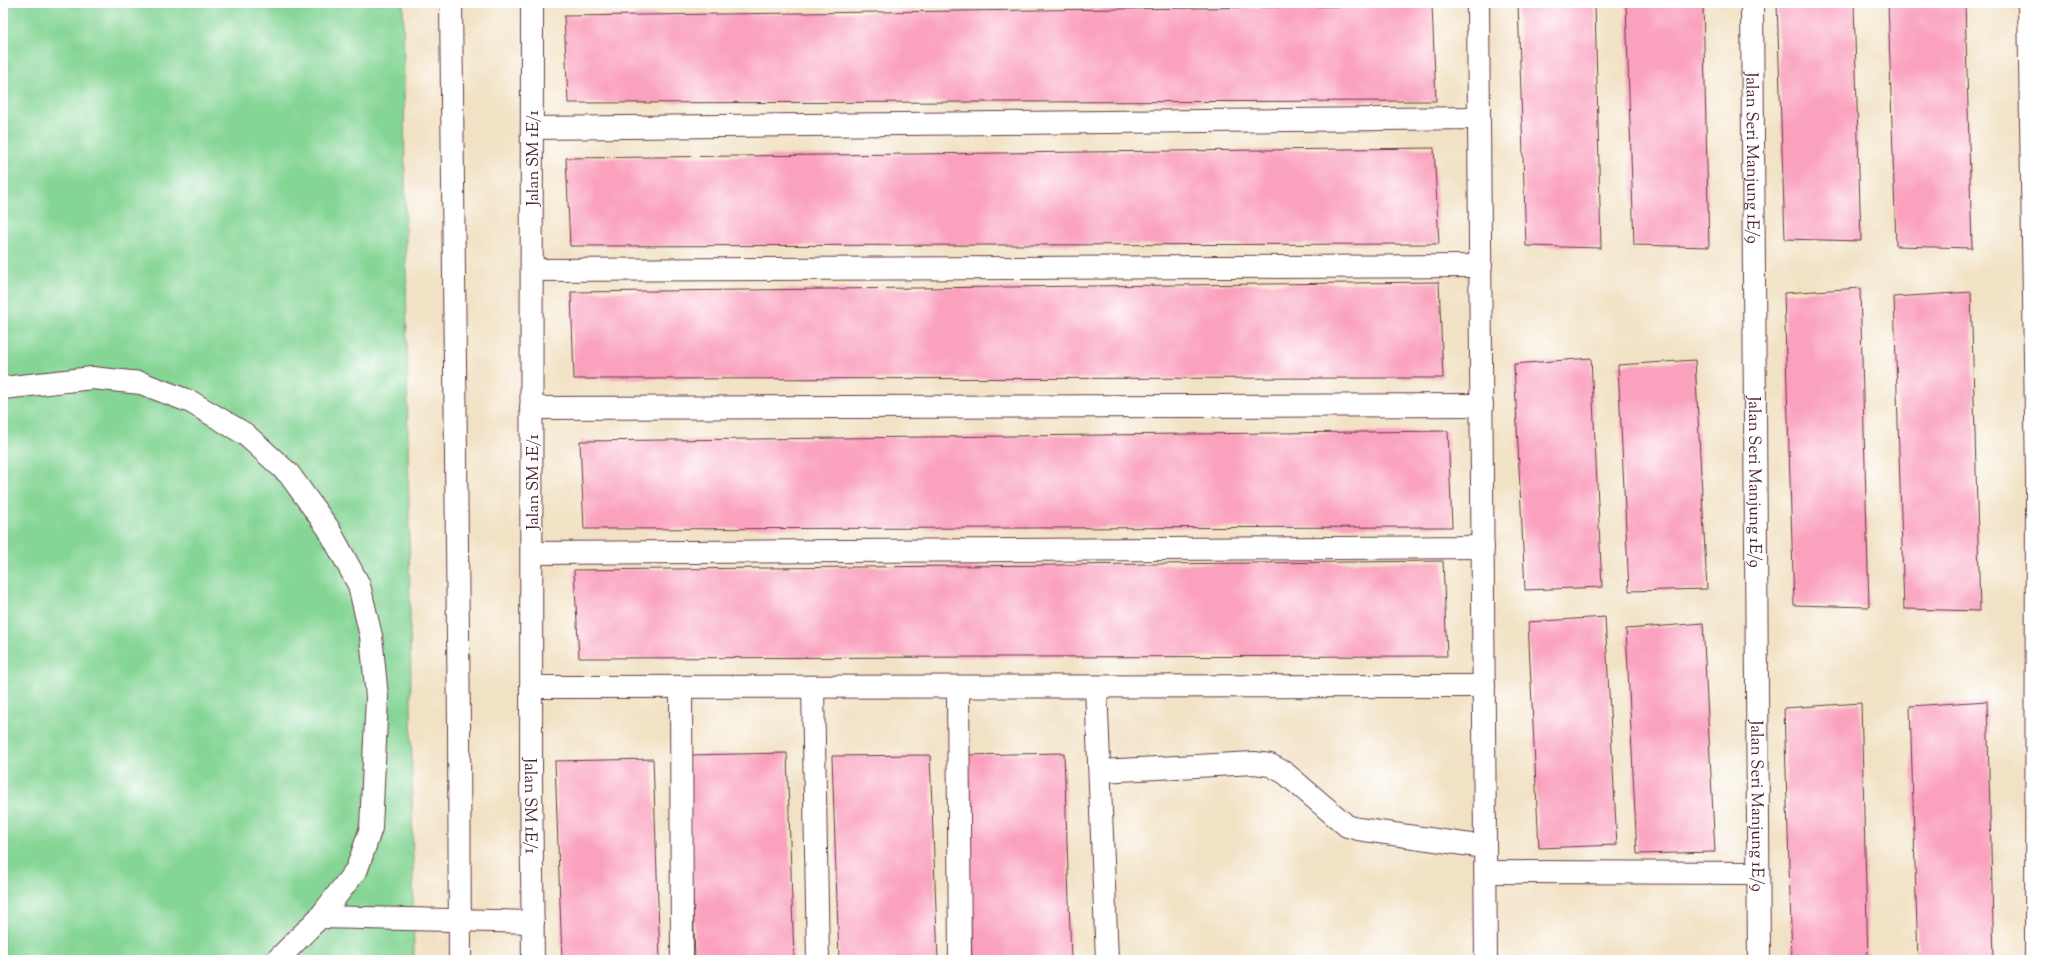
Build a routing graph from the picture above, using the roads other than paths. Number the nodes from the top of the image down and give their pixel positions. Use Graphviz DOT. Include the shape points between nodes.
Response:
graph roads {
  1 [pos="451,3"];
  2 [pos="532,3"];
  3 [pos="1478,3"];
  4 [pos="1752,3"];
  5 [pos="2029,3"];
  6 [pos="1479,118"];
  7 [pos="532,128"];
  8 [pos="1481,266"];
  9 [pos="532,270"];
  10 [pos="3,388"];
  11 [pos="1482,405"];
  12 [pos="532,408"];
  13 [pos="2040,476"];
  14 [pos="1483,547"];
  15 [pos="532,553"];
  16 [pos="2040,617"];
  17 [pos="1484,686"];
  18 [pos="531,687"];
  19 [pos="681,687"];
  20 [pos="813,687"];
  21 [pos="958,687"];
  22 [pos="1096,687"];
  23 [pos="2040,760"];
  24 [pos="1100,771"];
  25 [pos="1486,847"];
  26 [pos="1486,872"];
  27 [pos="1758,873"];
  28 [pos="320,917"];
  29 [pos="460,921"];
  30 [pos="532,922"];
  31 [pos="277,960"];
  32 [pos="460,960"];
  33 [pos="533,960"];
  34 [pos="682,960"];
  35 [pos="818,960"];
  36 [pos="960,960"];
  37 [pos="1108,960"];
  38 [pos="1486,960"];
  39 [pos="1759,960"];
  40 [pos="2036,960"];
  1 -- 29 [label="street"];
  2 -- 7 [label="street, Jalan SM 1E/1"];
  3 -- 6 [label="street"];
  4 -- 27 [label="street, Jalan Seri Manjung 1E/9"];
  5 -- 13 [label="street"];
  6 -- 7 [label="street"];
  6 -- 8 [label="street"];
  7 -- 9 [label="street, Jalan SM 1E/1"];
  8 -- 9 [label="street"];
  8 -- 11 [label="street"];
  9 -- 12 [label="street, Jalan SM 1E/1"];
  10 -- 28 [label="street" via="92,378 141,383 190,402 245,434 289,474 328,528 359,585 371,636 377,697 371,828 357,869"];
  11 -- 12 [label="street"];
  11 -- 14 [label="street"];
  12 -- 15 [label="street, Jalan SM 1E/1"];
  13 -- 16 [label="street"];
  14 -- 15 [label="street"];
  14 -- 17 [label="street"];
  15 -- 18 [label="street, Jalan SM 1E/1"];
  16 -- 23 [label="street"];
  17 -- 22 [label="street"];
  17 -- 25 [label="street"];
  18 -- 19 [label="street"];
  18 -- 30 [label="street, Jalan SM 1E/1"];
  19 -- 20 [label="street"];
  19 -- 34 [label="street"];
  20 -- 21 [label="street"];
  20 -- 35 [label="street"];
  21 -- 22 [label="street"];
  21 -- 36 [label="street"];
  22 -- 24 [label="street"];
  23 -- 40 [label="street"];
  24 -- 25 [label="street" via="1254,763 1270,765 1285,773 1347,826"];
  24 -- 37 [label="street"];
  25 -- 26 [label="street"];
  26 -- 27 [label="street"];
  26 -- 38 [label="street"];
  27 -- 39 [label="street, Jalan Seri Manjung 1E/9"];
  28 -- 29 [label="street"];
  28 -- 31 [label="street"];
  29 -- 30 [label="street"];
  29 -- 32 [label="street"];
  30 -- 33 [label="street, Jalan SM 1E/1"];
}
